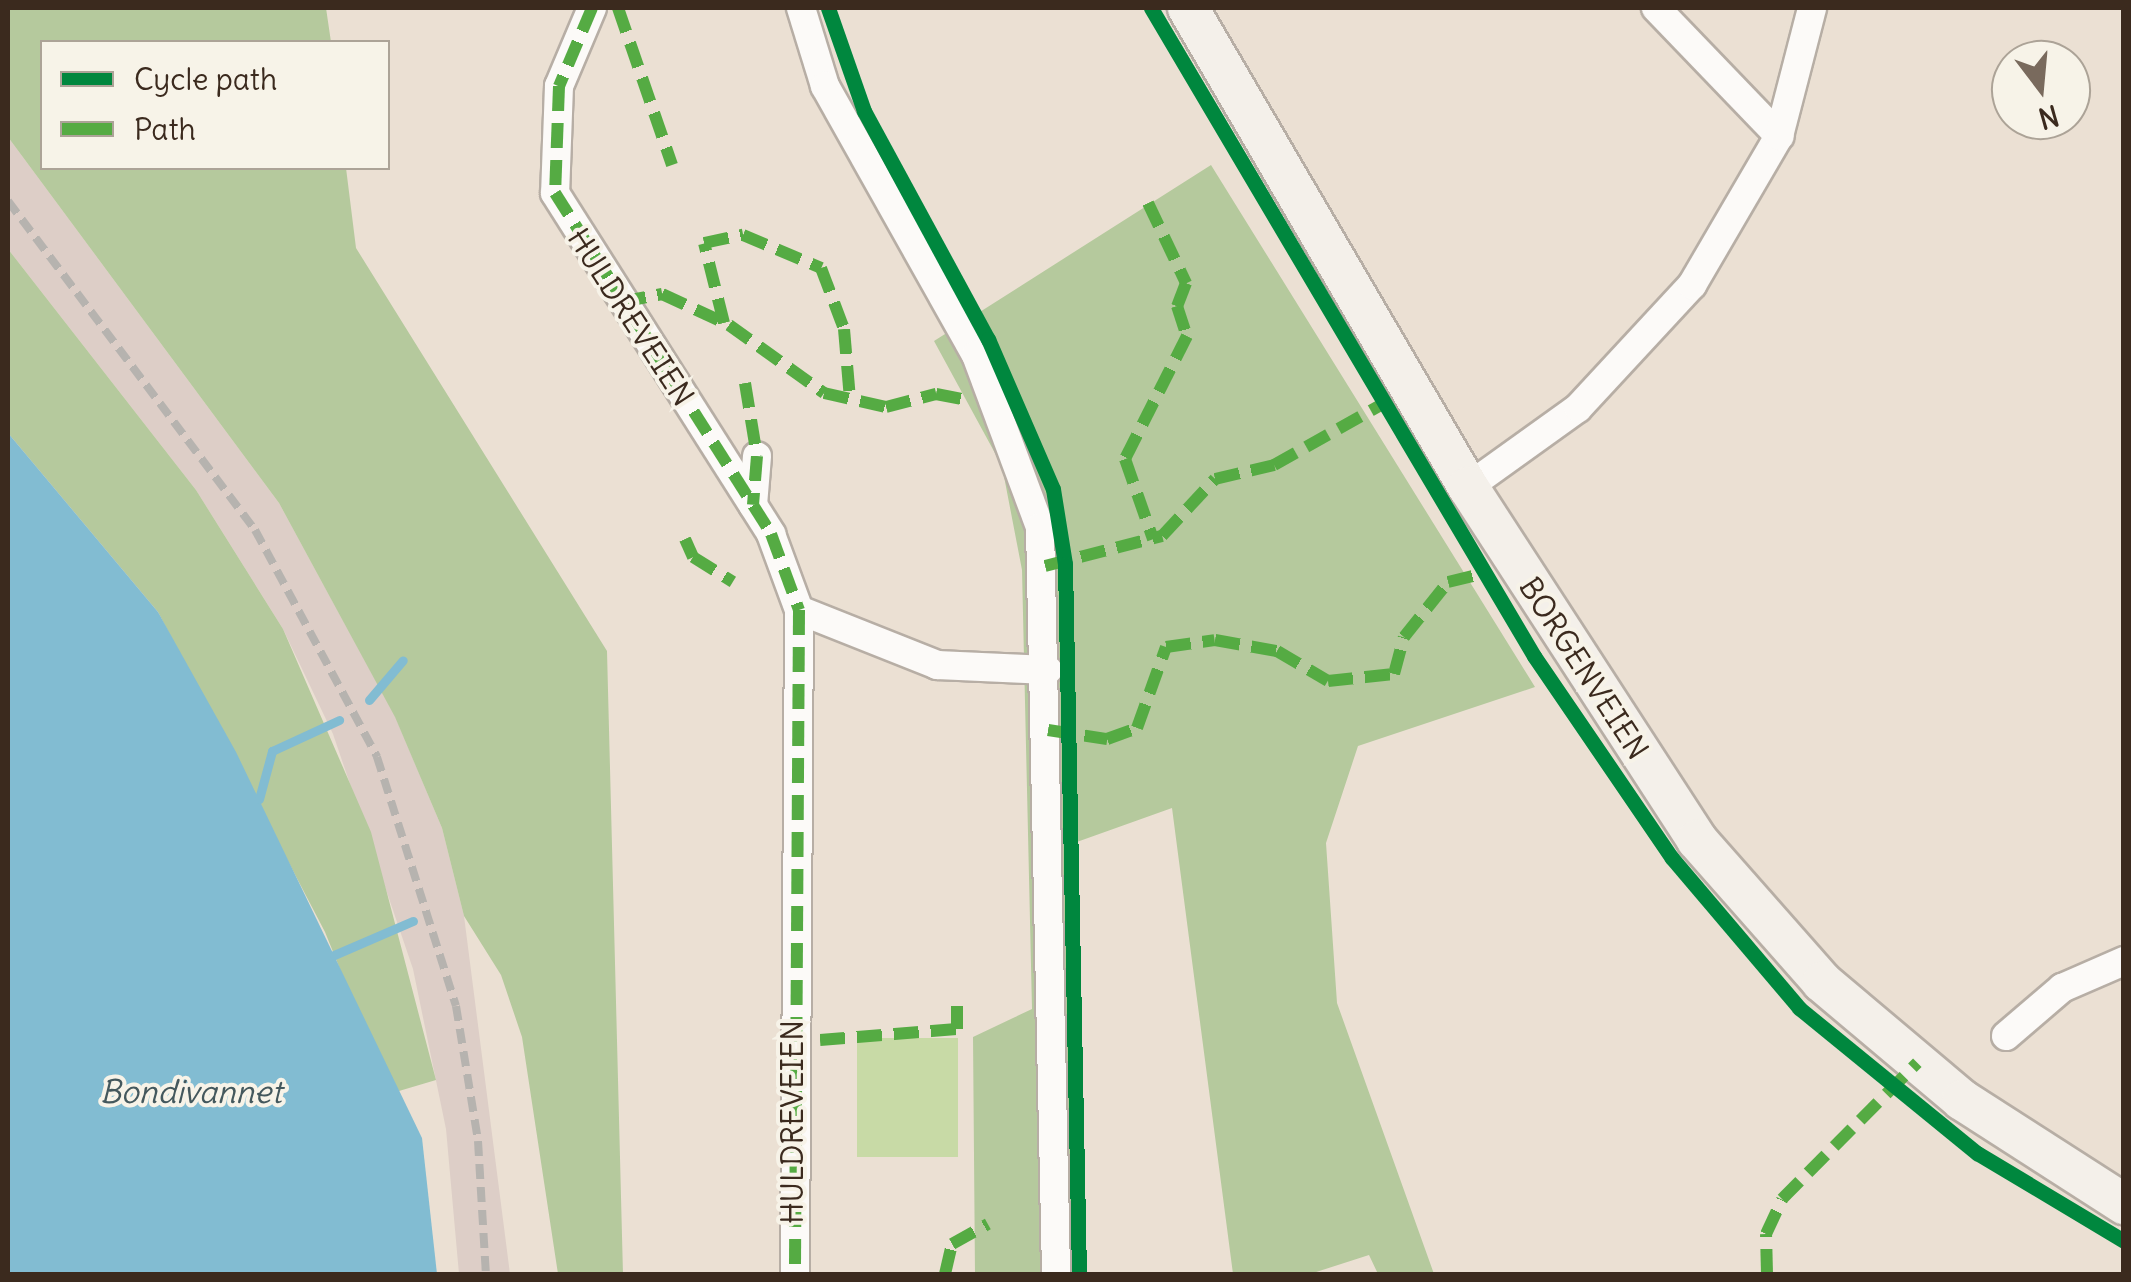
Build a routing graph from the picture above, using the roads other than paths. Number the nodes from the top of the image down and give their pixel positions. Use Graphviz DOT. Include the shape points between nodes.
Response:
graph roads {
  1 [pos="592,8"];
  2 [pos="801,8"];
  3 [pos="1188,8"];
  4 [pos="1656,8"];
  5 [pos="1812,8"];
  6 [pos="1779,136"];
  7 [pos="757,456"];
  8 [pos="1468,487"];
  9 [pos="753,505"];
  10 [pos="799,610"];
  11 [pos="1048,670"];
  12 [pos="2124,961"];
  13 [pos="2006,1036"];
  14 [pos="2124,1204"];
  15 [pos="796,1274"];
  16 [pos="1056,1274"];
  1 -- 9 [label="street, HULDREVEIEN" via="559,86 555,193"];
  2 -- 11 [label="street" via="825,86 1016,446 1040,527"];
  3 -- 8 [label="street, BORGENVEIEN"];
  4 -- 6 [label="street"];
  5 -- 6 [label="street"];
  6 -- 8 [label="street" via="1692,286 1578,408"];
  7 -- 9 [label="street"];
  8 -- 14 [label="street, BORGENVEIEN" via="1697,840 1822,982 1962,1100"];
  9 -- 10 [label="street, HULDREVEIEN"];
  10 -- 11 [label="street" via="937,665"];
  10 -- 15 [label="street, HULDREVEIEN"];
  11 -- 16 [label="street"];
  12 -- 13 [label="street" via="2062,988"];
}
